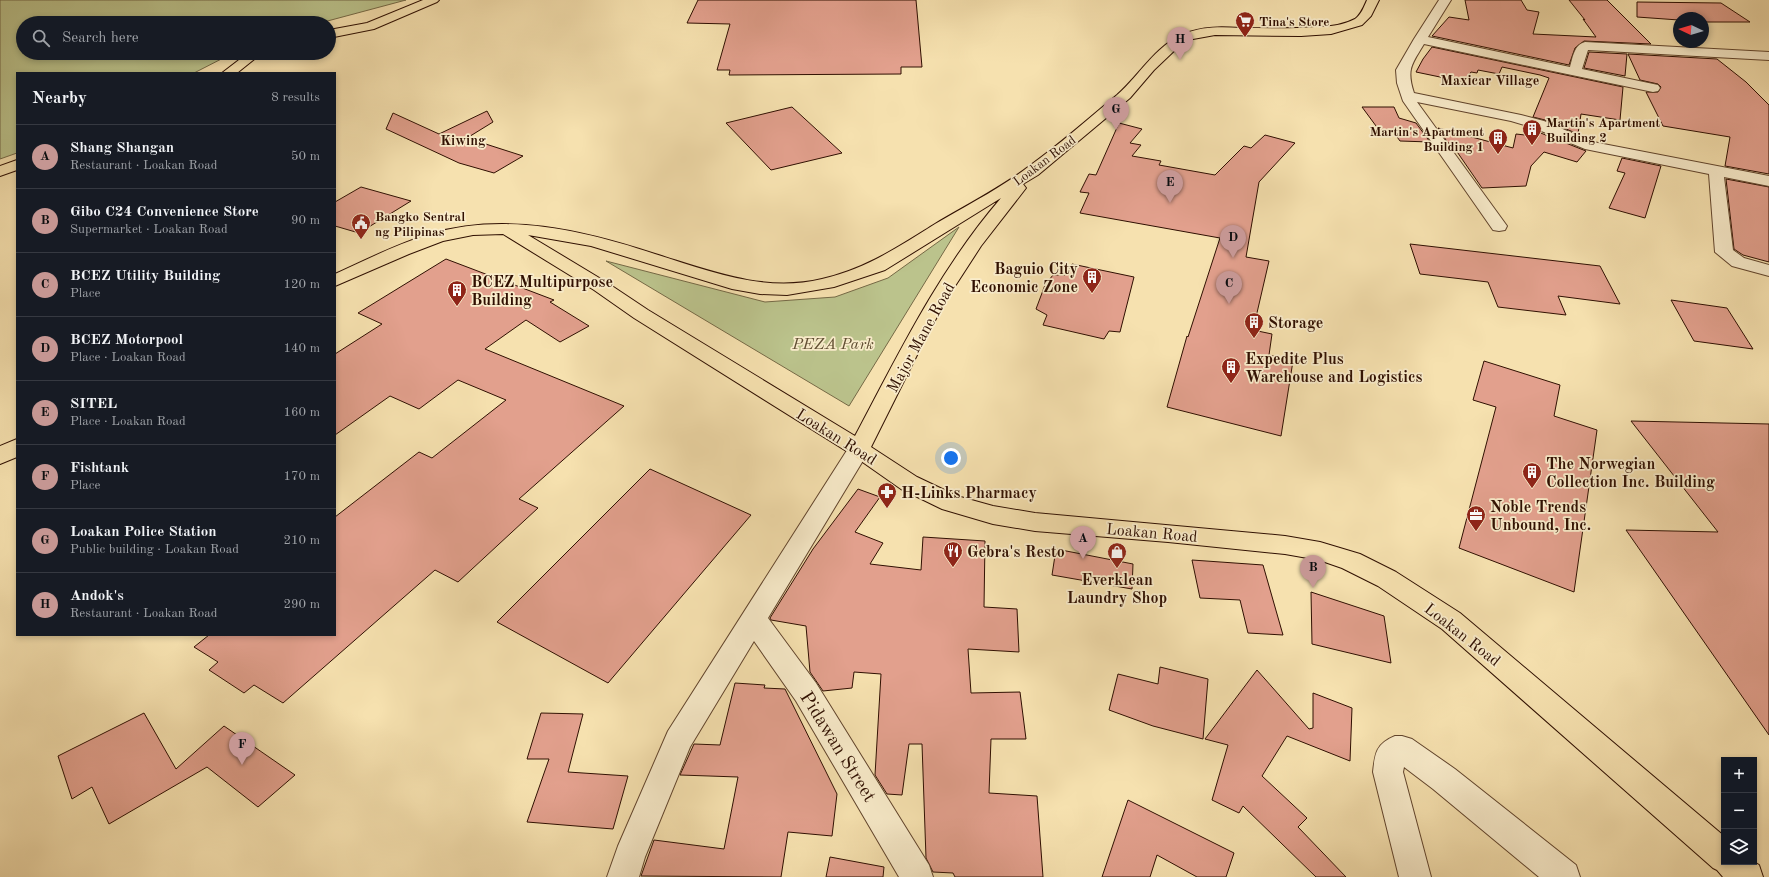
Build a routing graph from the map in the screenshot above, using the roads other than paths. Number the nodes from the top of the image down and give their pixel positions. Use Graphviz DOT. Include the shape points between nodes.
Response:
graph roads {
  1 [pos="433,0"];
  2 [pos="1373,0"];
  3 [pos="1445,0"];
  4 [pos="336,33"];
  5 [pos="1420,39"];
  6 [pos="1769,56"];
  7 [pos="247,60"];
  8 [pos="1575,71"];
  9 [pos="230,72"];
  10 [pos="1653,88"];
  11 [pos="1409,96"];
  12 [pos="16,164"];
  13 [pos="1716,171"];
  14 [pos="0,172"];
  15 [pos="1032,172"];
  16 [pos="1769,181"];
  17 [pos="1499,226"];
  18 [pos="505,228"];
  19 [pos="1769,271"];
  20 [pos="336,281"];
  21 [pos="16,448"];
  22 [pos="859,449"];
  23 [pos="0,456"];
  24 [pos="754,620"];
  25 [pos="1721,854"];
  26 [pos="1733,865"];
  27 [pos="623,877"];
  28 [pos="917,877"];
  29 [pos="1416,877"];
  30 [pos="1564,877"];
  31 [pos="1747,877"];
  1 -- 4 [label="main road" via="370,26"];
  2 -- 15 [label="main road, Loakan Road" via="1365,16 1358,22 1332,30 1215,31 1189,36 1171,47 1149,67 1125,96"];
  3 -- 5 [label="street"];
  5 -- 8 [label="street"];
  5 -- 11 [label="street" via="1403,70"];
  6 -- 8 [label="street" via="1586,46 1582,48"];
  7 -- 9 [label="main road"];
  8 -- 10 [label="street"];
  11 -- 13 [label="street" via="1520,118 1590,146"];
  11 -- 17 [label="street" via="1418,113"];
  12 -- 14 [label="main road"];
  13 -- 16 [label="street"];
  13 -- 19 [label="street" via="1724,252 1738,262"];
  15 -- 18 [label="main road, Loakan Road" via="879,266 856,276 793,289 746,287 589,239 551,232"];
  15 -- 22 [label="main road, Major Mane Road" via="992,219 936,301"];
  18 -- 20 [label="main road, Loakan Road" via="464,231 438,237"];
  18 -- 22 [label="main road, Loakan Road"];
  21 -- 23 [label="main road"];
  22 -- 24 [label="street"];
  22 -- 25 [label="main road, Loakan Road" via="908,483 950,503 992,515 1035,522 1285,545 1320,551 1351,561 1387,579 1451,621"];
  24 -- 27 [label="street" via="678,740"];
  24 -- 28 [label="street, Pidawan Street" via="806,692"];
  26 -- 31 [label="main road"];
  29 -- 30 [label="street" via="1388,772 1390,755 1395,750 1402,749 1444,779"];
}
